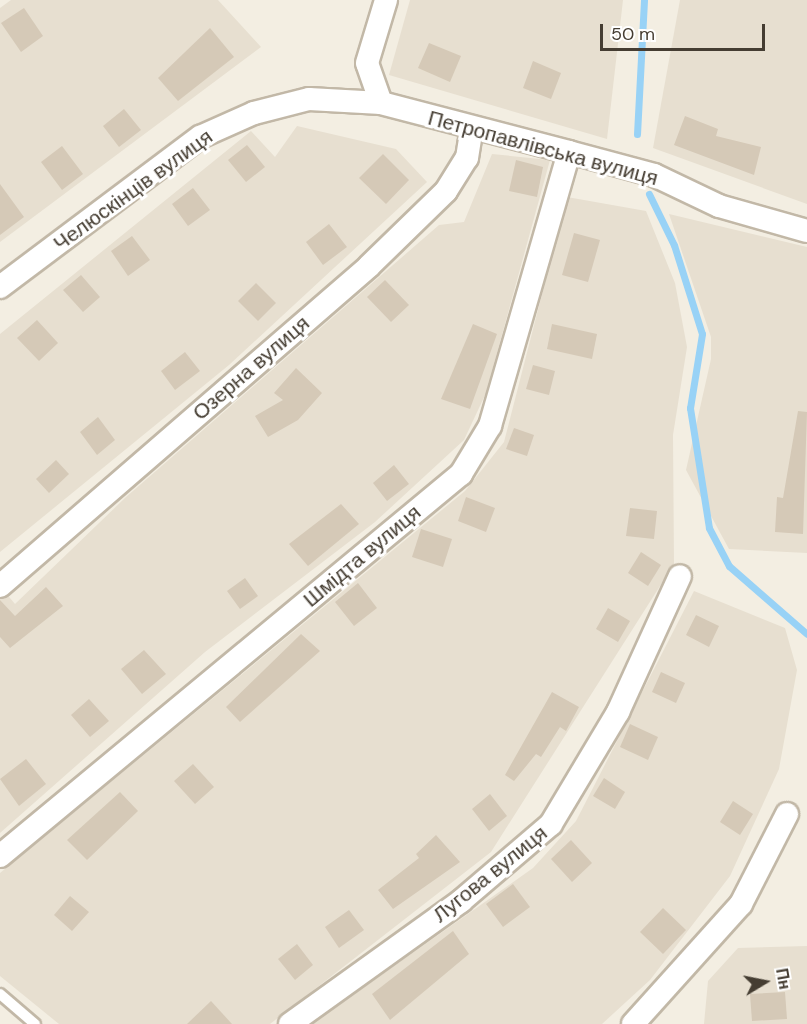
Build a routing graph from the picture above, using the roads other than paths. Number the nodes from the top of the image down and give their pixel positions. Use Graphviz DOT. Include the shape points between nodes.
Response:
graph roads {
  1 [pos="386,0"];
  2 [pos="381,103"];
  3 [pos="472,128"];
  4 [pos="569,152"];
  5 [pos="807,231"];
  6 [pos="0,287"];
  7 [pos="681,576"];
  8 [pos="0,586"];
  9 [pos="787,814"];
  10 [pos="0,856"];
  11 [pos="0,994"];
  12 [pos="35,1024"];
  13 [pos="290,1024"];
  14 [pos="633,1024"];
  1 -- 2 [label="street" via="367,63"];
  2 -- 3 [label="street, Петропавлівська вулиця"];
  2 -- 6 [label="street, Челюскінців вулиця" via="309,99 255,113 200,137"];
  3 -- 4 [label="street, Петропавлівська вулиця"];
  3 -- 8 [label="street, Озерна вулиця" via="467,158 446,191 369,266"];
  4 -- 5 [label="street, Петропавлівська вулиця" via="654,175 718,206"];
  4 -- 10 [label="street, Шмідта вулиця" via="490,426 461,474"];
  7 -- 13 [label="street, Лугова вулиця" via="618,712 551,824 461,901"];
  9 -- 14 [label="street" via="741,904 685,973"];
  11 -- 12 [label="lane"];
}
